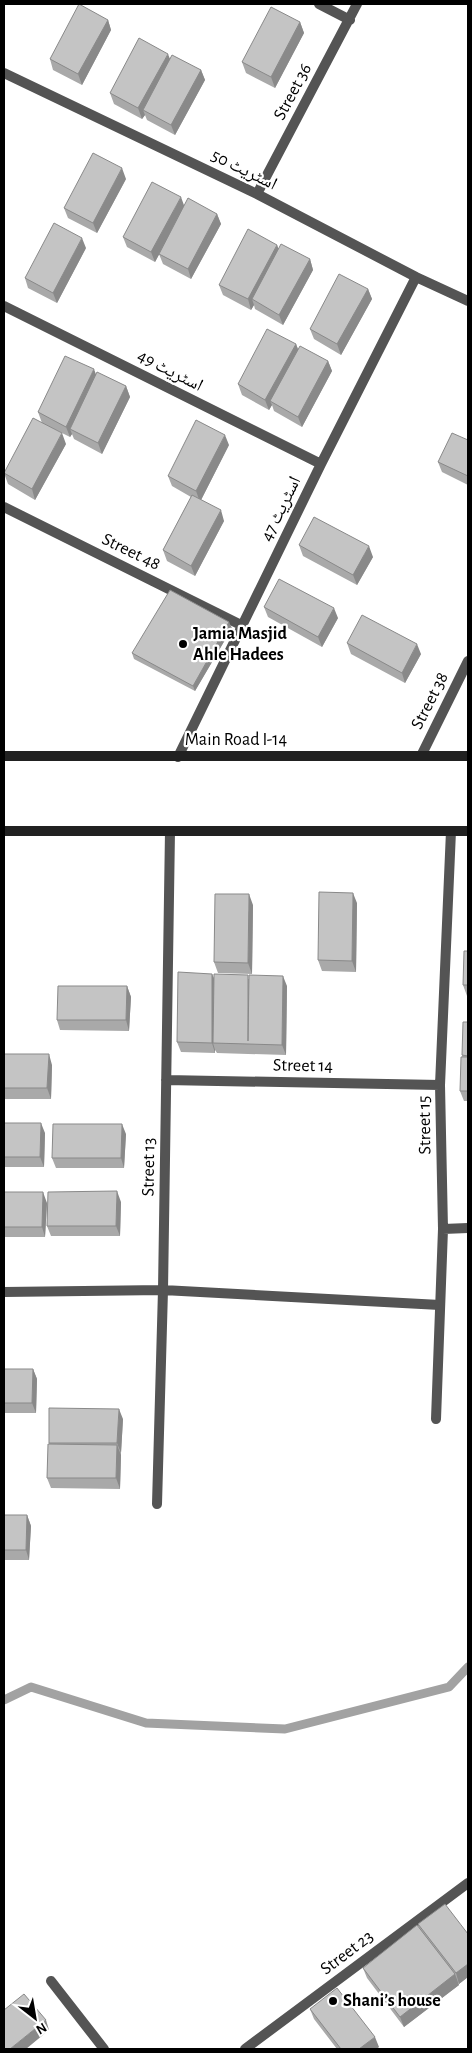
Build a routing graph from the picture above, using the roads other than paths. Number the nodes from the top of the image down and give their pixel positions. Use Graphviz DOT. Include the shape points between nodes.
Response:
graph roads {
  1 [pos="318,4"];
  2 [pos="358,4"];
  3 [pos="350,20"];
  4 [pos="4,73"];
  5 [pos="258,194"];
  6 [pos="416,277"];
  7 [pos="468,301"];
  8 [pos="4,306"];
  9 [pos="321,464"];
  10 [pos="4,507"];
  11 [pos="243,626"];
  12 [pos="468,661"];
  13 [pos="4,756"];
  14 [pos="421,756"];
  15 [pos="468,756"];
  16 [pos="178,757"];
  17 [pos="4,831"];
  18 [pos="170,831"];
  19 [pos="451,831"];
  20 [pos="468,831"];
  21 [pos="166,1080"];
  22 [pos="440,1085"];
  23 [pos="468,1228"];
  24 [pos="443,1229"];
  25 [pos="163,1290"];
  26 [pos="4,1292"];
  27 [pos="440,1305"];
  28 [pos="436,1419"];
  29 [pos="157,1504"];
  30 [pos="468,1883"];
  31 [pos="51,1981"];
  32 [pos="104,2049"];
  33 [pos="245,2049"];
  1 -- 3 [label="street"];
  2 -- 3 [label="street, Street 36"];
  3 -- 5 [label="street, Street 36"];
  4 -- 5 [label="street, اسٹریٹ 50"];
  5 -- 6 [label="street, اسٹریٹ 50"];
  6 -- 7 [label="street, اسٹریٹ 50"];
  6 -- 9 [label="street, اسٹریٹ 47"];
  8 -- 9 [label="street, اسٹریٹ 49"];
  9 -- 11 [label="street, اسٹریٹ 47"];
  10 -- 11 [label="street, Street 48"];
  11 -- 16 [label="street, اسٹریٹ 47"];
  12 -- 14 [label="street, Street 38"];
  13 -- 16 [label="main road, Main Road I-14"];
  14 -- 15 [label="main road, Main Road I-14"];
  14 -- 16 [label="main road, Main Road I-14"];
  17 -- 18 [label="main road"];
  18 -- 19 [label="main road"];
  18 -- 21 [label="street, Street 13"];
  19 -- 20 [label="main road"];
  19 -- 22 [label="street, Street 15"];
  21 -- 22 [label="street, Street 14"];
  21 -- 25 [label="street, Street 13"];
  22 -- 24 [label="street, Street 15"];
  23 -- 24 [label="street"];
  24 -- 27 [label="street, Street 15"];
  25 -- 26 [label="street"];
  25 -- 27 [label="street"];
  25 -- 29 [label="street, Street 13"];
  27 -- 28 [label="street, Street 15"];
  30 -- 33 [label="street, Street 23"];
  31 -- 32 [label="street"];
}
